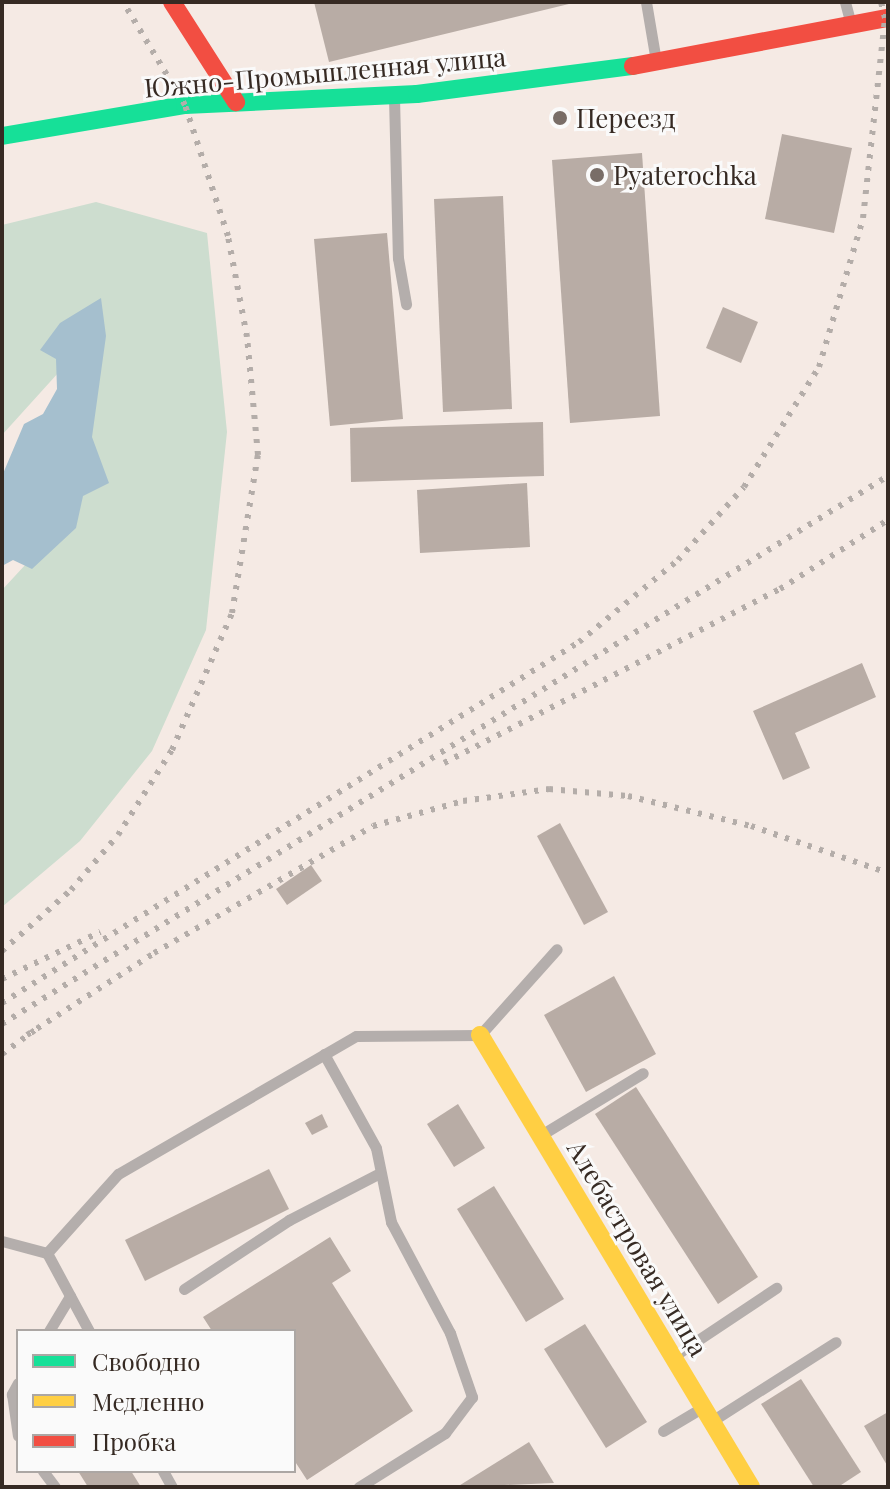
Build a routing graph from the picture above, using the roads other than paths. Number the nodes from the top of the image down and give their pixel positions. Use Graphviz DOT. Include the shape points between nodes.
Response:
graph roads {
  1 [pos="172,2"];
  2 [pos="646,2"];
  3 [pos="845,2"];
  4 [pos="888,18"];
  5 [pos="851,25"];
  6 [pos="657,63"];
  7 [pos="394,95"];
  8 [pos="236,102"];
  9 [pos="2,136"];
  10 [pos="406,304"];
  11 [pos="557,949"];
  12 [pos="480,1035"];
  13 [pos="324,1054"];
  14 [pos="643,1073"];
  15 [pos="541,1136"];
  16 [pos="380,1173"];
  17 [pos="2,1241"];
  18 [pos="47,1253"];
  19 [pos="776,1288"];
  20 [pos="184,1289"];
  21 [pos="70,1296"];
  22 [pos="50,1329"];
  23 [pos="88,1329"];
  24 [pos="836,1342"];
  25 [pos="672,1357"];
  26 [pos="16,1387"];
  27 [pos="707,1415"];
  28 [pos="16,1422"];
  29 [pos="663,1431"];
  30 [pos="359,1487"];
  31 [pos="751,1487"];
  1 -- 8 [label="street"];
  2 -- 6 [label="lane"];
  3 -- 5 [label="lane"];
  4 -- 5 [label="street, Южно-Промышленная улица"];
  5 -- 6 [label="street, Южно-Промышленная улица"];
  6 -- 7 [label="street, Южно-Промышленная улица"];
  7 -- 8 [label="street, Южно-Промышленная улица"];
  7 -- 10 [label="lane" via="398,258"];
  8 -- 9 [label="street, Южно-Промышленная улица"];
  11 -- 12 [label="lane"];
  12 -- 13 [label="lane" via="356,1036"];
  12 -- 15 [label="street, Алебастровая улица"];
  13 -- 16 [label="lane" via="376,1148"];
  13 -- 18 [label="lane" via="118,1174"];
  14 -- 15 [label="lane"];
  15 -- 25 [label="street, Алебастровая улица"];
  16 -- 20 [label="lane" via="289,1220"];
  16 -- 30 [label="lane" via="391,1222 450,1333 472,1397 445,1433"];
  17 -- 18 [label="lane"];
  18 -- 21 [label="lane"];
  19 -- 25 [label="lane"];
  21 -- 22 [label="lane"];
  21 -- 23 [label="lane"];
  24 -- 27 [label="lane"];
  25 -- 27 [label="street, Алебастровая улица"];
  26 -- 28 [label="lane"];
  27 -- 29 [label="lane"];
  27 -- 31 [label="street, Алебастровая улица"];
}
